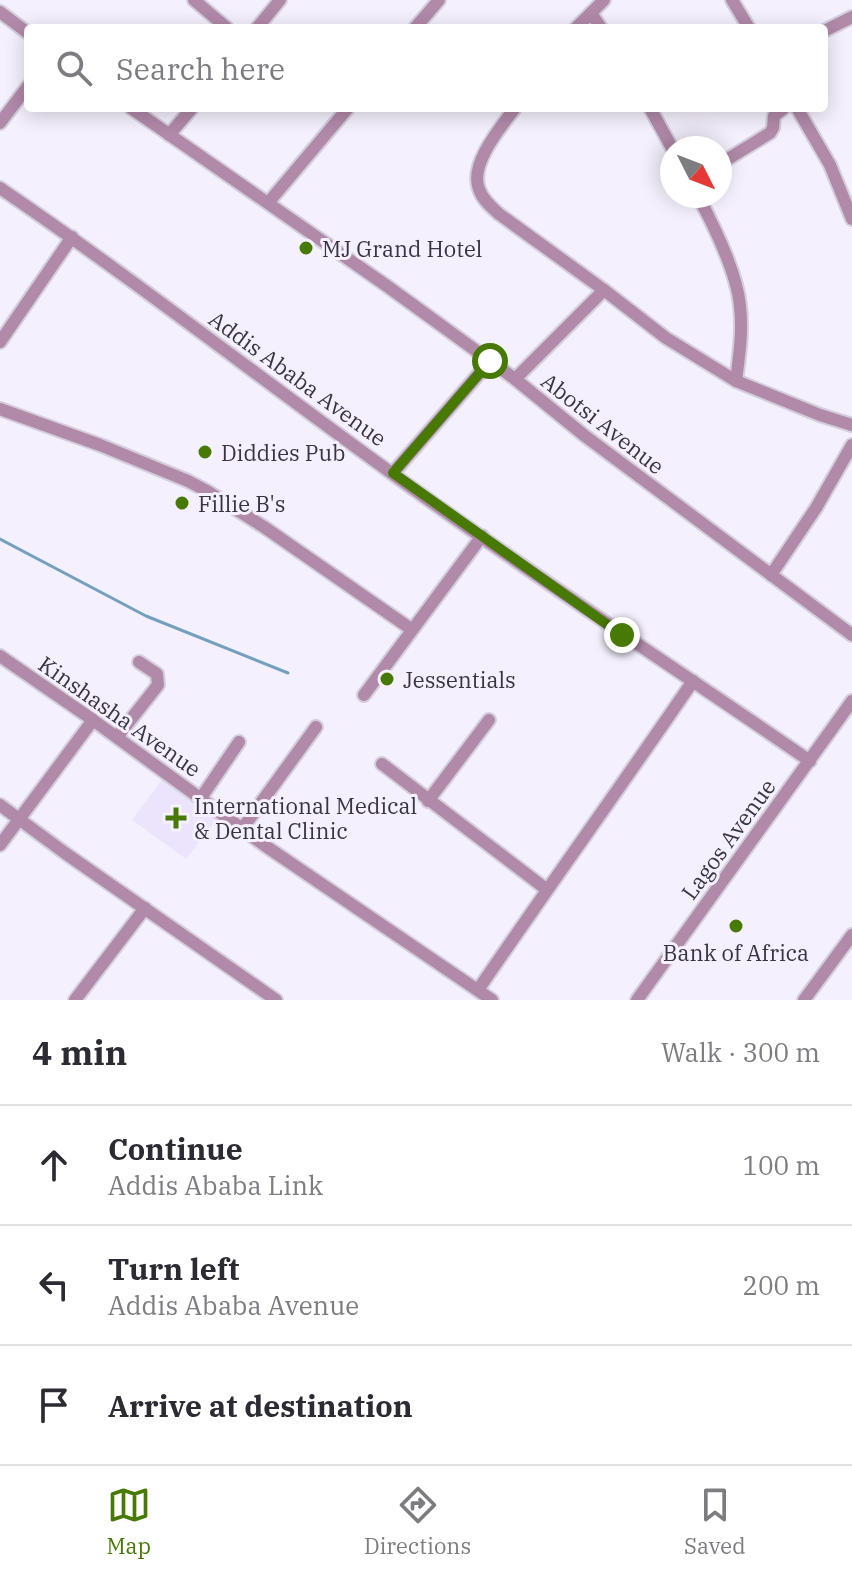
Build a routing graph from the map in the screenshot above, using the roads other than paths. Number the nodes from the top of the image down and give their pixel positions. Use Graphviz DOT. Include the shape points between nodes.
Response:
graph roads {
  1 [pos="194,0"];
  2 [pos="280,0"];
  3 [pos="439,0"];
  4 [pos="604,0"];
  5 [pos="732,0"];
  6 [pos="0,12"];
  7 [pos="591,13"];
  8 [pos="852,17"];
  9 [pos="222,24"];
  10 [pos="260,24"];
  11 [pos="418,24"];
  12 [pos="580,24"];
  13 [pos="598,24"];
  14 [pos="747,24"];
  15 [pos="828,29"];
  16 [pos="24,30"];
  17 [pos="24,91"];
  18 [pos="137,112"];
  19 [pos="189,112"];
  20 [pos="345,112"];
  21 [pos="512,112"];
  22 [pos="652,112"];
  23 [pos="779,112"];
  24 [pos="799,112"];
  25 [pos="0,123"];
  26 [pos="169,135"];
  27 [pos="665,136"];
  28 [pos="732,156"];
  29 [pos="0,188"];
  30 [pos="268,203"];
  31 [pos="703,208"];
  32 [pos="852,219"];
  33 [pos="72,237"];
  34 [pos="604,290"];
  35 [pos="0,342"];
  36 [pos="490,361"];
  37 [pos="515,379"];
  38 [pos="736,381"];
  39 [pos="0,409"];
  40 [pos="852,425"];
  41 [pos="852,445"];
  42 [pos="393,473"];
  43 [pos="482,536"];
  44 [pos="771,575"];
  45 [pos="411,629"];
  46 [pos="852,635"];
  47 [pos="0,656"];
  48 [pos="139,662"];
  49 [pos="693,681"];
  50 [pos="364,695"];
  51 [pos="852,701"];
  52 [pos="93,720"];
  53 [pos="489,720"];
  54 [pos="316,727"];
  55 [pos="117,737"];
  56 [pos="239,742"];
  57 [pos="810,761"];
  58 [pos="382,764"];
  59 [pos="201,798"];
  60 [pos="428,801"];
  61 [pos="0,805"];
  62 [pos="19,819"];
  63 [pos="242,829"];
  64 [pos="0,845"];
  65 [pos="546,889"];
  66 [pos="145,908"];
  67 [pos="852,935"];
  68 [pos="478,990"];
  69 [pos="75,1000"];
  70 [pos="276,1000"];
  71 [pos="492,1000"];
  72 [pos="637,1000"];
  73 [pos="804,1000"];
  1 -- 9 [label="street"];
  2 -- 10 [label="street"];
  3 -- 11 [label="street"];
  4 -- 7 [label="street"];
  5 -- 14 [label="street"];
  6 -- 16 [label="street"];
  7 -- 12 [label="street"];
  7 -- 13 [label="street"];
  8 -- 15 [label="street"];
  17 -- 25 [label="street"];
  18 -- 26 [label="street, Abotsi Avenue"];
  19 -- 26 [label="street"];
  20 -- 30 [label="street"];
  21 -- 34 [label="street" via="487,149 477,187 499,214"];
  22 -- 27 [label="street"];
  23 -- 28 [label="street" via="770,133"];
  24 -- 32 [label="street" via="830,165"];
  26 -- 30 [label="street, Abotsi Avenue"];
  29 -- 33 [label="street, Addis Ababa Avenue"];
  30 -- 36 [label="street, Abotsi Avenue"];
  31 -- 38 [label="street" via="732,271 740,304"];
  33 -- 35 [label="street"];
  33 -- 42 [label="street, Addis Ababa Avenue"];
  34 -- 37 [label="street"];
  34 -- 38 [label="street" via="666,338"];
  36 -- 37 [label="street, Abotsi Avenue"];
  36 -- 42 [label="street"];
  37 -- 44 [label="street, Abotsi Avenue"];
  38 -- 40 [label="street"];
  39 -- 45 [label="street" via="207,491"];
  41 -- 44 [label="street"];
  42 -- 43 [label="street, Addis Ababa Avenue"];
  43 -- 45 [label="street"];
  43 -- 49 [label="street, Addis Ababa Avenue"];
  44 -- 46 [label="street, Abotsi Avenue"];
  45 -- 50 [label="street"];
  47 -- 52 [label="street, Kinshasha Avenue"];
  48 -- 55 [label="street" via="157,674 158,685"];
  49 -- 57 [label="street, Addis Ababa Avenue"];
  49 -- 65 [label="street"];
  51 -- 57 [label="street, Lagos Avenue"];
  52 -- 55 [label="street, Kinshasha Avenue"];
  52 -- 62 [label="street"];
  53 -- 60 [label="street"];
  54 -- 63 [label="street"];
  55 -- 59 [label="street, Kinshasha Avenue"];
  56 -- 59 [label="street"];
  57 -- 72 [label="street, Lagos Avenue"];
  58 -- 60 [label="street"];
  59 -- 63 [label="street, Kinshasha Avenue"];
  60 -- 65 [label="street"];
  61 -- 62 [label="street"];
  62 -- 64 [label="street"];
  62 -- 66 [label="street"];
  63 -- 68 [label="street, Kinshasha Avenue"];
  65 -- 68 [label="street"];
  66 -- 69 [label="street"];
  66 -- 70 [label="street"];
  67 -- 73 [label="street"];
  68 -- 71 [label="street, Kinshasha Avenue"];
}
